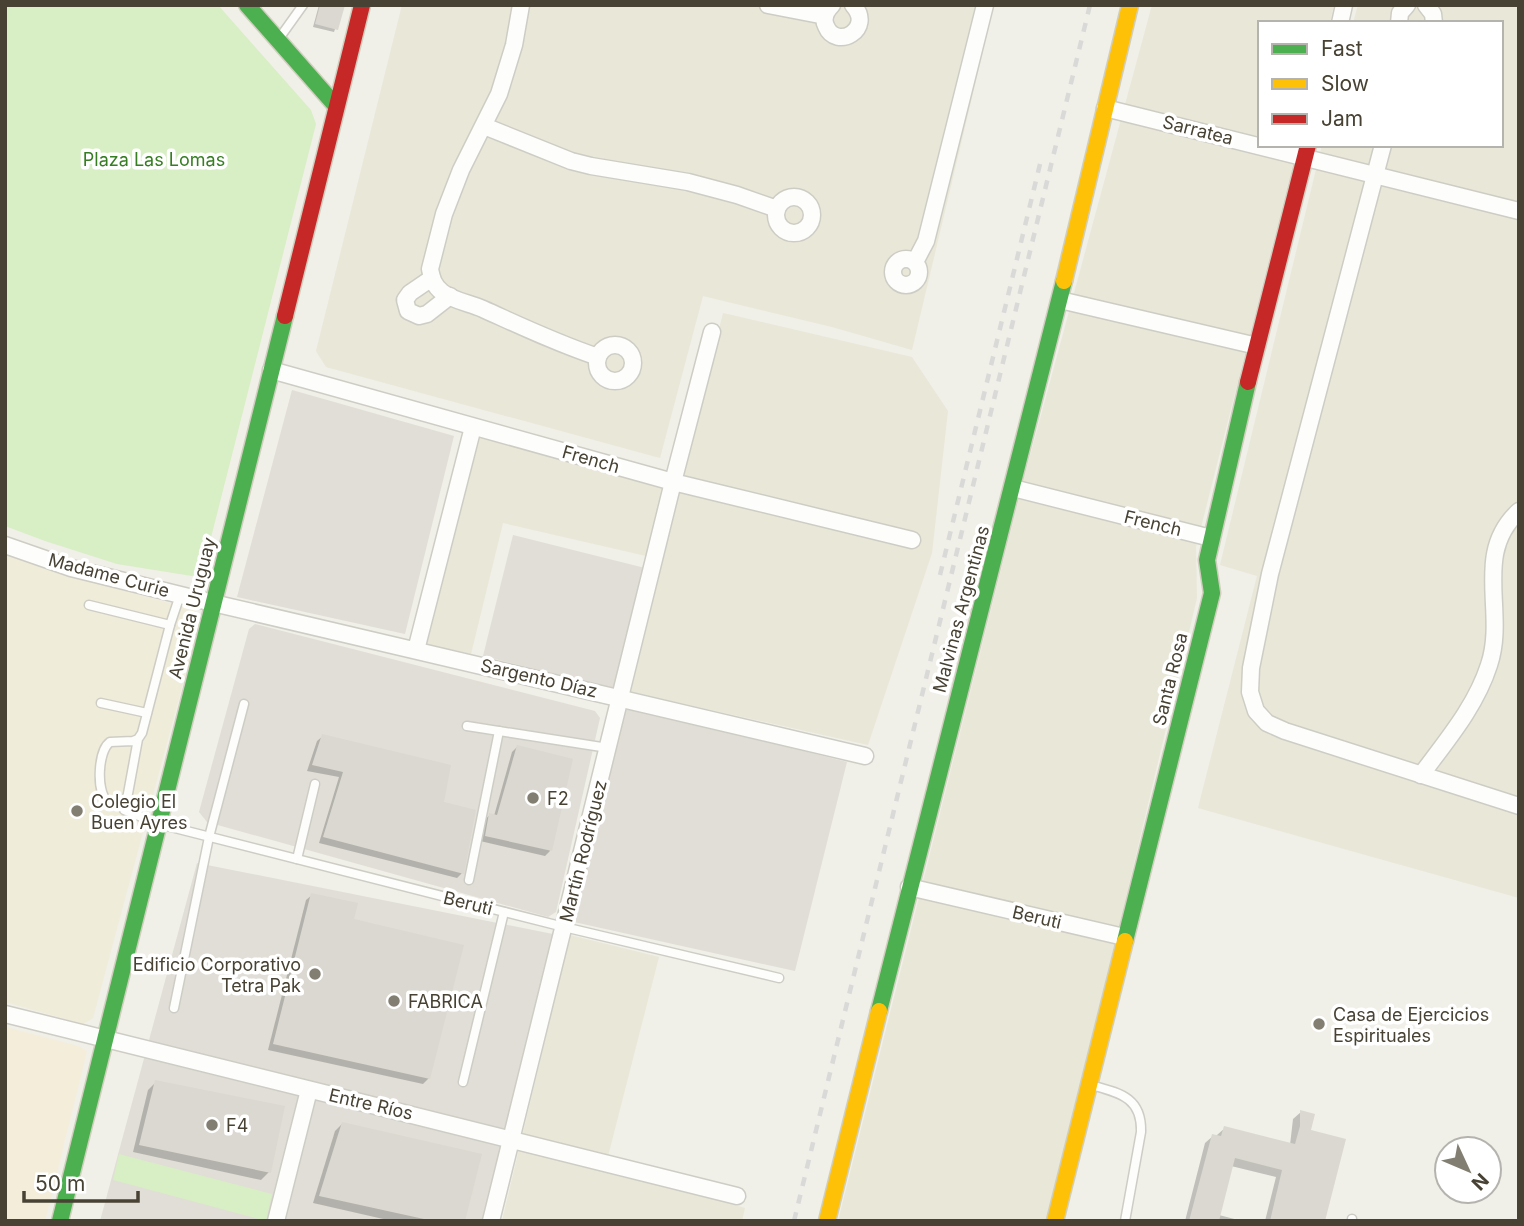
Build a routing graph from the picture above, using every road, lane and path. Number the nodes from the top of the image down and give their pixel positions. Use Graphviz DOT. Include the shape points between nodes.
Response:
graph roads {
  1 [pos="247,5"];
  2 [pos="303,5"];
  3 [pos="362,5"];
  4 [pos="522,5"];
  5 [pos="768,5"];
  6 [pos="853,5"];
  7 [pos="985,5"];
  8 [pos="1130,5"];
  9 [pos="1407,5"];
  10 [pos="1426,5"];
  11 [pos="828,11"];
  12 [pos="1399,21"];
  13 [pos="1434,21"];
  14 [pos="278,40"];
  15 [pos="336,106"];
  16 [pos="1105,108"];
  17 [pos="484,127"];
  18 [pos="1258,141"];
  19 [pos="1287,147"];
  20 [pos="1383,147"];
  21 [pos="1306,151"];
  22 [pos="1376,174"];
  23 [pos="777,209"];
  24 [pos="1519,211"];
  25 [pos="915,262"];
  26 [pos="432,278"];
  27 [pos="450,296"];
  28 [pos="1060,300"];
  29 [pos="712,332"];
  30 [pos="1257,346"];
  31 [pos="598,357"];
  32 [pos="271,370"];
  33 [pos="474,427"];
  34 [pos="673,482"];
  35 [pos="1013,488"];
  36 [pos="1519,511"];
  37 [pos="1211,538"];
  38 [pos="912,540"];
  39 [pos="5,545"];
  40 [pos="180,595"];
  41 [pos="213,603"];
  42 [pos="89,605"];
  43 [pos="170,625"];
  44 [pos="416,650"];
  45 [pos="621,697"];
  46 [pos="101,703"];
  47 [pos="244,704"];
  48 [pos="147,713"];
  49 [pos="467,726"];
  50 [pos="499,731"];
  51 [pos="138,738"];
  52 [pos="608,748"];
  53 [pos="865,756"];
  54 [pos="1421,775"];
  55 [pos="315,783"];
  56 [pos="123,803"];
  57 [pos="1519,806"];
  58 [pos="159,824"];
  59 [pos="209,836"];
  60 [pos="297,859"];
  61 [pos="469,880"];
  62 [pos="909,887"];
  63 [pos="504,912"];
  64 [pos="564,927"];
  65 [pos="1124,937"];
  66 [pos="779,978"];
  67 [pos="174,1008"];
  68 [pos="5,1014"];
  69 [pos="105,1039"];
  70 [pos="463,1082"];
  71 [pos="1088,1084"];
  72 [pos="309,1090"];
  73 [pos="513,1138"];
  74 [pos="737,1196"];
  75 [pos="60,1221"];
  76 [pos="276,1221"];
  77 [pos="491,1221"];
  78 [pos="827,1221"];
  79 [pos="1055,1221"];
  80 [pos="1125,1221"];
  1 -- 14 [label="street"];
  2 -- 14 [label="lane"];
  3 -- 15 [label="street, Avenida Uruguay"];
  4 -- 17 [label="street" via="514,46"];
  5 -- 11 [label="street"];
  6 -- 11 [label="street" via="859,26 846,37 834,36 826,27"];
  7 -- 25 [label="street" via="926,241"];
  8 -- 16 [label="street, Malvinas Argentinas"];
  9 -- 12 [label="street"];
  10 -- 13 [label="street"];
  14 -- 15 [label="street"];
  15 -- 32 [label="street, Avenida Uruguay"];
  16 -- 18 [label="street, Sarratea"];
  16 -- 28 [label="street, Malvinas Argentinas"];
  17 -- 23 [label="street" via="571,161 688,182"];
  17 -- 26 [label="street" via="444,214 430,269"];
  19 -- 21 [label="street, Sarratea"];
  20 -- 22 [label="street"];
  21 -- 22 [label="street, Sarratea"];
  21 -- 30 [label="street, Santa Rosa"];
  22 -- 24 [label="street, Sarratea"];
  22 -- 54 [label="street" via="1270,574 1250,692 1256,711 1285,732"];
  26 -- 27 [label="street"];
  26 -- 27 [label="street" via="410,293 405,300 408,311 428,314"];
  27 -- 31 [label="street"];
  28 -- 30 [label="street"];
  28 -- 35 [label="street, Malvinas Argentinas"];
  29 -- 34 [label="street, Martín Rodríguez"];
  30 -- 37 [label="street, Santa Rosa"];
  32 -- 33 [label="street, French"];
  32 -- 41 [label="street, Avenida Uruguay"];
  33 -- 34 [label="street, French"];
  33 -- 44 [label="street"];
  34 -- 38 [label="street, French"];
  34 -- 45 [label="street, Martín Rodríguez"];
  35 -- 37 [label="street, French"];
  35 -- 62 [label="street, Malvinas Argentinas"];
  36 -- 54 [label="street" via="1500,534 1495,549 1495,628 1489,665 1455,730"];
  37 -- 65 [label="street, Santa Rosa" via="1207,560 1212,593"];
  39 -- 40 [label="street, Madame Curie" via="71,568"];
  40 -- 41 [label="street, Madame Curie"];
  40 -- 43 [label="lane"];
  41 -- 44 [label="street, Sargento Díaz"];
  41 -- 58 [label="street, Avenida Uruguay"];
  42 -- 43 [label="lane"];
  43 -- 48 [label="lane"];
  44 -- 45 [label="street, Sargento Díaz"];
  45 -- 52 [label="street, Martín Rodríguez"];
  45 -- 53 [label="street, Sargento Díaz"];
  46 -- 48 [label="lane"];
  47 -- 59 [label="lane"];
  48 -- 51 [label="lane"];
  49 -- 50 [label="lane"];
  50 -- 52 [label="lane"];
  50 -- 61 [label="lane"];
  51 -- 56 [label="lane"];
  51 -- 56 [label="lane" via="110,742 104,749 99,789 107,801"];
  52 -- 64 [label="street, Martín Rodríguez"];
  54 -- 57 [label="street"];
  55 -- 60 [label="lane"];
  56 -- 58 [label="lane, Beruti" via="124,810"];
  58 -- 59 [label="lane, Beruti"];
  58 -- 69 [label="street, Avenida Uruguay"];
  59 -- 60 [label="lane, Beruti"];
  59 -- 67 [label="lane"];
  60 -- 63 [label="lane, Beruti"];
  62 -- 65 [label="street, Beruti"];
  62 -- 78 [label="street, Malvinas Argentinas"];
  63 -- 64 [label="lane, Beruti"];
  63 -- 70 [label="lane"];
  64 -- 66 [label="lane, Beruti"];
  64 -- 73 [label="street, Martín Rodríguez"];
  65 -- 71 [label="street, Santa Rosa"];
  68 -- 69 [label="street, Entre Ríos"];
  69 -- 72 [label="street, Entre Ríos"];
  69 -- 75 [label="street, Avenida Uruguay"];
  71 -- 79 [label="street, Santa Rosa"];
  71 -- 80 [label="lane" via="1126,1096 1141,1119"];
  72 -- 73 [label="street, Entre Ríos"];
  72 -- 76 [label="street"];
  73 -- 74 [label="street, Entre Ríos"];
  73 -- 77 [label="street, Martín Rodríguez"];
}
